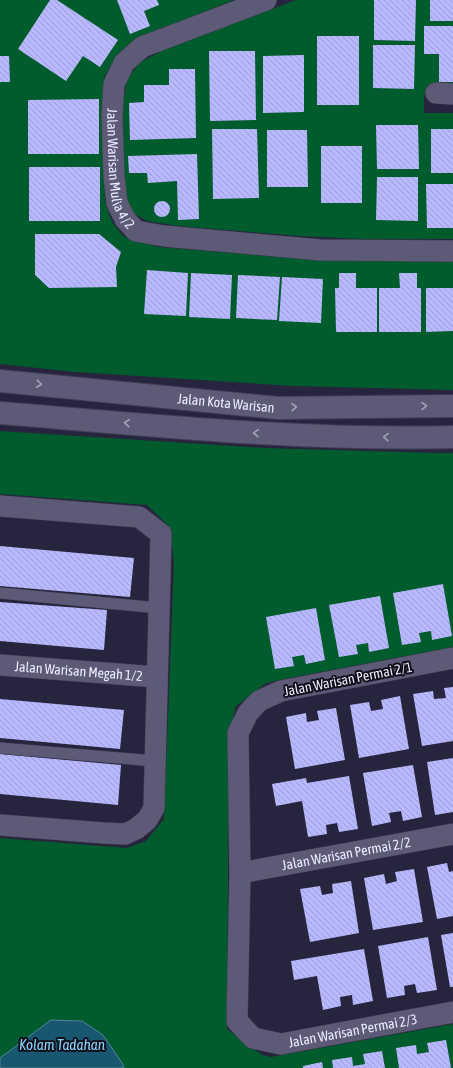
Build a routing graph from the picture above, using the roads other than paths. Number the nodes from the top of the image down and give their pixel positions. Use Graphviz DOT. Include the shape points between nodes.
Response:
graph roads {
  1 [pos="266,0"];
  2 [pos="453,251"];
  3 [pos="0,381"];
  4 [pos="453,406"];
  5 [pos="0,413"];
  6 [pos="453,437"];
  7 [pos="0,506"];
  8 [pos="0,593"];
  9 [pos="159,608"];
  10 [pos="453,658"];
  11 [pos="0,665"];
  12 [pos="157,677"];
  13 [pos="0,748"];
  14 [pos="155,761"];
  15 [pos="0,825"];
  16 [pos="453,834"];
  17 [pos="240,873"];
  18 [pos="453,1012"];
  1 -- 2 [label="street, Jalan Warisan Mulia 4/2" via="142,47 124,63 114,84 112,115 117,203 125,219 136,231 164,236 320,250"];
  3 -- 4 [label="street, Jalan Kota Warisan, one-way" via="278,408"];
  6 -- 5 [label="street, Jalan Kota Warisan, one-way" via="259,433"];
  7 -- 9 [label="street" via="139,516 161,534"];
  8 -- 9 [label="lane"];
  9 -- 12 [label="street"];
  10 -- 17 [label="street, Jalan Warisan Permai 2/1" via="281,691 259,701 248,713 238,733"];
  11 -- 12 [label="street, Jalan Warisan Megah 1/2"];
  12 -- 14 [label="street"];
  13 -- 14 [label="lane"];
  14 -- 15 [label="street" via="154,808 147,820 136,830 125,834"];
  16 -- 17 [label="street, Jalan Warisan Permai 2/2"];
  17 -- 18 [label="street, Jalan Warisan Permai 2/3" via="237,1021 253,1038 281,1044"];
}
